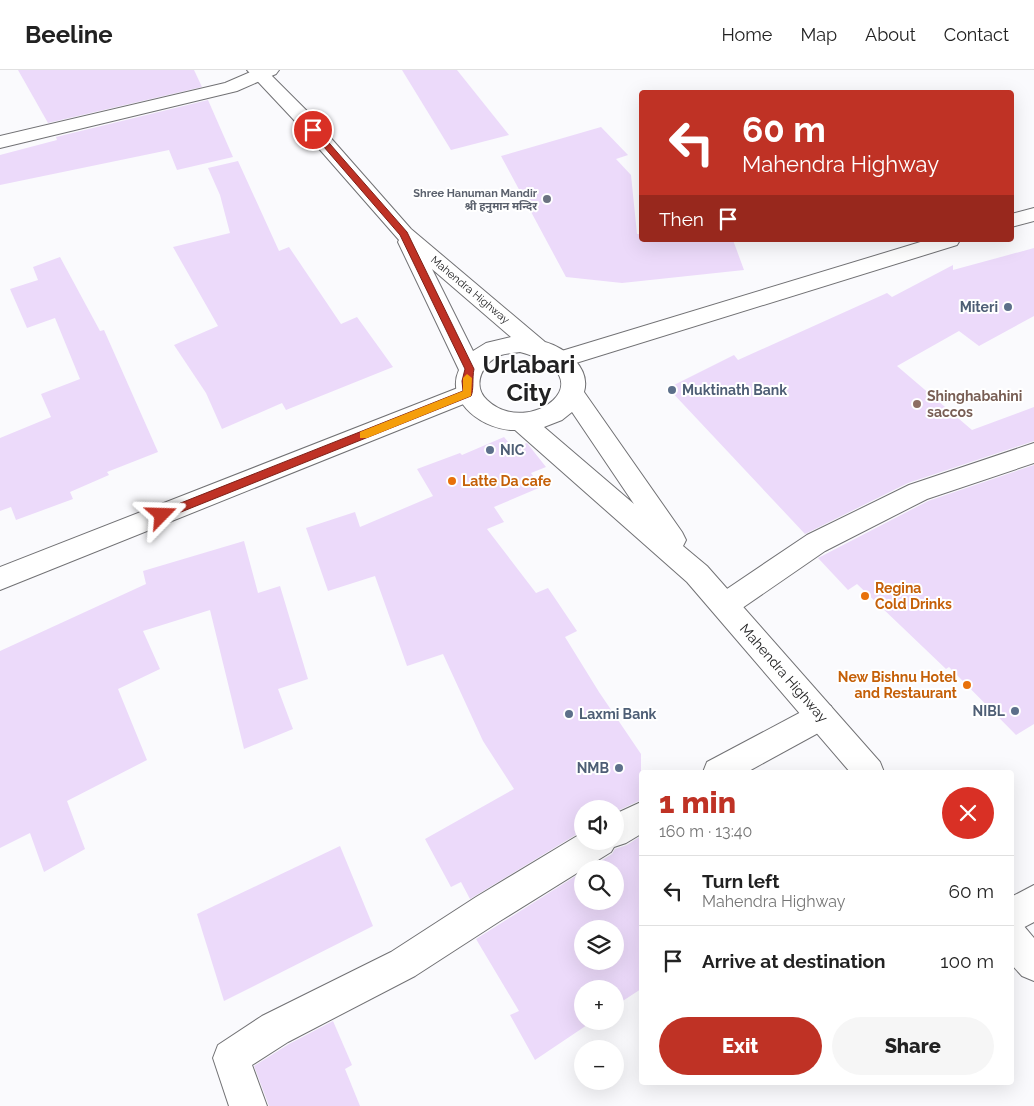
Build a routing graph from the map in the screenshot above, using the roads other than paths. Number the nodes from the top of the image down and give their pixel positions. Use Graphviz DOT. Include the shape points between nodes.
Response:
graph roads {
  1 [pos="262,71"];
  2 [pos="0,142"];
  3 [pos="1034,214"];
  4 [pos="1014,220"];
  5 [pos="404,234"];
  6 [pos="944,242"];
  7 [pos="536,346"];
  8 [pos="563,360"];
  9 [pos="469,381"];
  10 [pos="572,394"];
  11 [pos="522,422"];
  12 [pos="1034,453"];
  13 [pos="697,574"];
  14 [pos="0,579"];
  15 [pos="725,605"];
  16 [pos="820,716"];
  17 [pos="722,770"];
  18 [pos="867,770"];
  19 [pos="639,818"];
  20 [pos="624,827"];
  21 [pos="585,850"];
  22 [pos="1034,902"];
  23 [pos="1014,915"];
  24 [pos="1014,941"];
  25 [pos="1034,964"];
  26 [pos="248,1106"];
  1 -- 2 [label="main road" via="231,87"];
  1 -- 5 [label="main road, Mahendra Highway"];
  3 -- 4 [label="main road"];
  5 -- 7 [label="main road, Mahendra Highway"];
  5 -- 9 [label="main road, Mahendra Highway"];
  6 -- 8 [label="main road"];
  7 -- 8 [label="main road"];
  7 -- 9 [label="main road" via="520,344 489,351 477,359"];
  8 -- 10 [label="main road" via="571,370"];
  9 -- 11 [label="main road" via="476,404 487,414"];
  9 -- 14 [label="main road"];
  10 -- 11 [label="main road" via="565,405 552,414"];
  10 -- 13 [label="main road, Mahendra Highway"];
  11 -- 13 [label="main road, Mahendra Highway"];
  12 -- 15 [label="main road" via="918,492 816,543"];
  13 -- 15 [label="main road, Mahendra Highway"];
  15 -- 16 [label="main road, Mahendra Highway"];
  16 -- 17 [label="main road"];
  16 -- 18 [label="main road, Mahendra Highway"];
  19 -- 20 [label="main road"];
  21 -- 26 [label="main road" via="403,964 275,1028 231,1058"];
  22 -- 23 [label="main road"];
  24 -- 25 [label="main road"];
}
